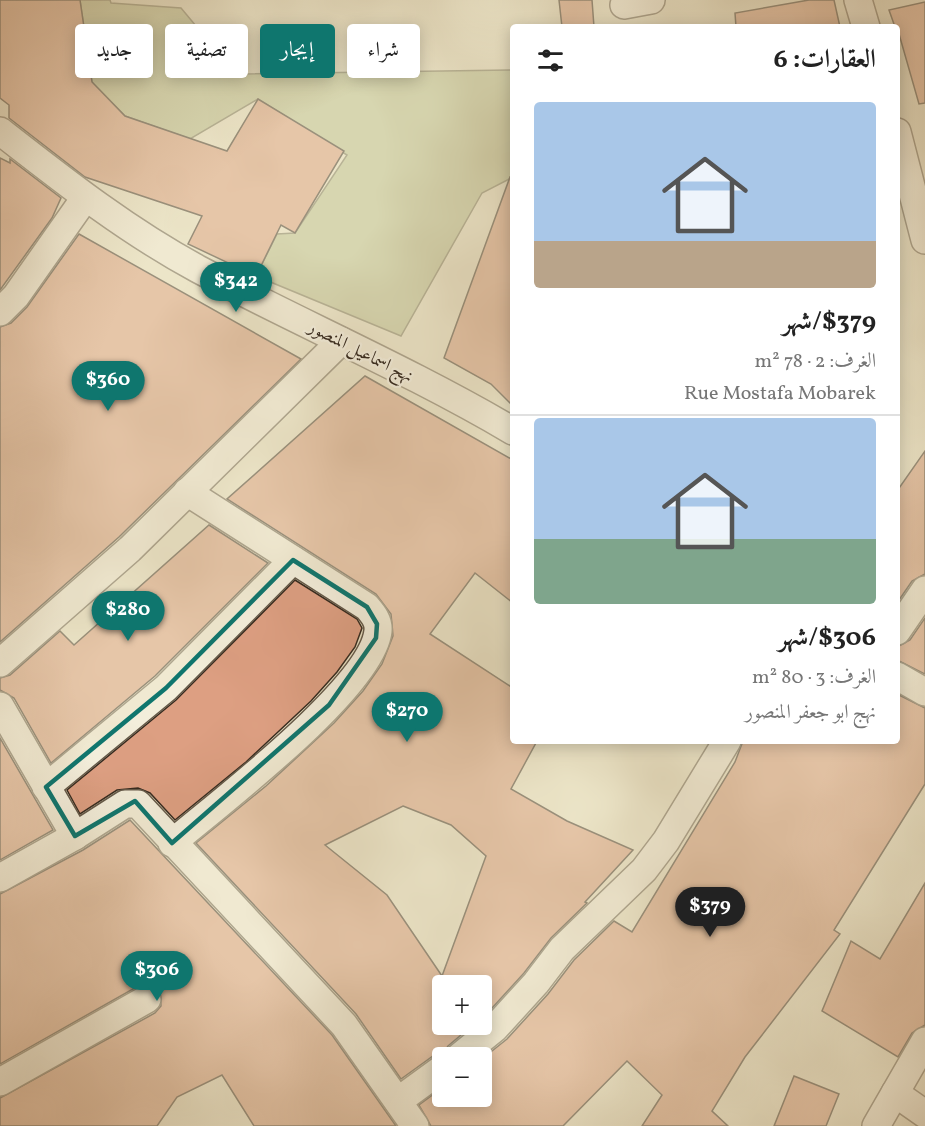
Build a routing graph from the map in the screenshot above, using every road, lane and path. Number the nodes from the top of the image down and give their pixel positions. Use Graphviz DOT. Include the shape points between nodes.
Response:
graph roads {
  1 [pos="651,0"];
  2 [pos="858,0"];
  3 [pos="624,5"];
  4 [pos="865,24"];
  5 [pos="0,131"];
  6 [pos="900,155"];
  7 [pos="904,185"];
  8 [pos="85,198"];
  9 [pos="925,240"];
  10 [pos="0,312"];
  11 [pos="341,341"];
  12 [pos="510,429"];
  13 [pos="187,492"];
  14 [pos="293,560"];
  15 [pos="925,590"];
  16 [pos="900,627"];
  17 [pos="0,663"];
  18 [pos="900,678"];
  19 [pos="925,692"];
  20 [pos="0,706"];
  21 [pos="725,744"];
  22 [pos="46,787"];
  23 [pos="75,837"];
  24 [pos="172,843"];
  25 [pos="0,878"];
  26 [pos="147,999"];
  27 [pos="925,1041"];
  28 [pos="472,1047"];
  29 [pos="432,1076"];
  30 [pos="0,1082"];
  31 [pos="895,1093"];
  32 [pos="398,1101"];
  33 [pos="925,1114"];
  34 [pos="416,1126"];
  35 [pos="876,1126"];
  1 -- 3 [label="street"];
  2 -- 4 [label="street"];
  5 -- 8 [label="street, نهج اسماعيل المنصور"];
  6 -- 7 [label="street"];
  7 -- 9 [label="street"];
  8 -- 10 [label="street" via="16,296"];
  8 -- 11 [label="street, نهج اسماعيل المنصور" via="197,268"];
  11 -- 12 [label="street, نهج اسماعيل المنصور"];
  11 -- 13 [label="street"];
  13 -- 14 [label="street"];
  13 -- 17 [label="street" via="82,593"];
  14 -- 22 [label="street" via="166,688"];
  14 -- 24 [label="street" via="367,607 377,624 376,638 361,666 316,719"];
  15 -- 16 [label="street"];
  18 -- 19 [label="street"];
  20 -- 22 [label="street"];
  21 -- 28 [label="street" via="644,870 562,949 495,1028"];
  22 -- 23 [label="street"];
  23 -- 24 [label="street" via="134,802"];
  23 -- 25 [label="street"];
  24 -- 32 [label="street" via="344,1025"];
  26 -- 30 [label="street"];
  27 -- 31 [label="street"];
  29 -- 32 [label="street"];
  31 -- 33 [label="street"];
  31 -- 35 [label="street"];
  32 -- 34 [label="street"];
}
